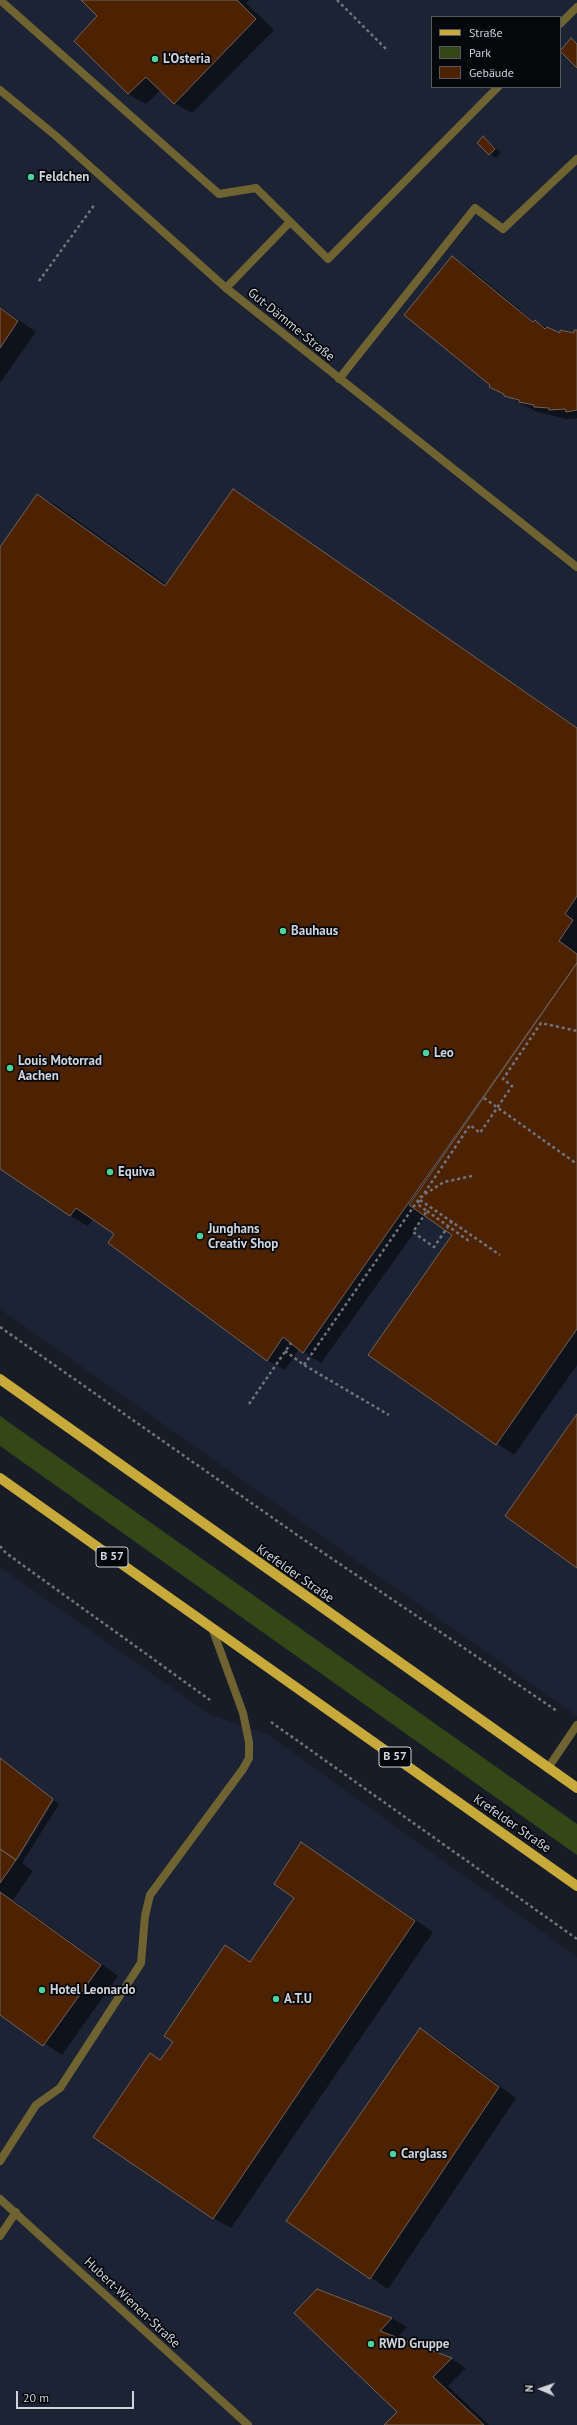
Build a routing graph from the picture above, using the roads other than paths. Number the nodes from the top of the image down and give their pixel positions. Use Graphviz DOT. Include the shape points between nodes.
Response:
graph roads {
  1 [pos="0,0"];
  2 [pos="577,7"];
  3 [pos="561,23"];
  4 [pos="497,88"];
  5 [pos="0,90"];
  6 [pos="577,159"];
  7 [pos="290,222"];
  8 [pos="226,288"];
  9 [pos="339,380"];
  10 [pos="577,567"];
  11 [pos="0,1379"];
  12 [pos="0,1478"];
  13 [pos="212,1628"];
  14 [pos="577,1725"];
  15 [pos="548,1768"];
  16 [pos="577,1788"];
  17 [pos="577,1886"];
  18 [pos="0,2161"];
  19 [pos="0,2199"];
  20 [pos="16,2212"];
  21 [pos="0,2236"];
  22 [pos="248,2425"];
  1 -- 7 [label="street" via="219,194 256,188"];
  2 -- 3 [label="street"];
  4 -- 7 [label="street" via="328,259"];
  5 -- 8 [label="street, Gut-Dämme-Straße" via="56,136"];
  6 -- 9 [label="street" via="504,229 475,208"];
  7 -- 8 [label="street"];
  8 -- 9 [label="street, Gut-Dämme-Straße"];
  9 -- 10 [label="street, Gut-Dämme-Straße"];
  11 -- 15 [label="main road, Krefelder Straße"];
  12 -- 13 [label="main road, Krefelder Straße / B 57"];
  13 -- 17 [label="main road, Krefelder Straße / B 57"];
  13 -- 18 [label="street" via="243,1713 249,1742 249,1758 150,1895 145,1916 141,1963 60,2088 36,2105"];
  14 -- 15 [label="street"];
  15 -- 16 [label="main road, Krefelder Straße"];
  19 -- 20 [label="street, Hubert-Wienen-Straße"];
  20 -- 21 [label="street"];
  20 -- 22 [label="street, Hubert-Wienen-Straße"];
}
